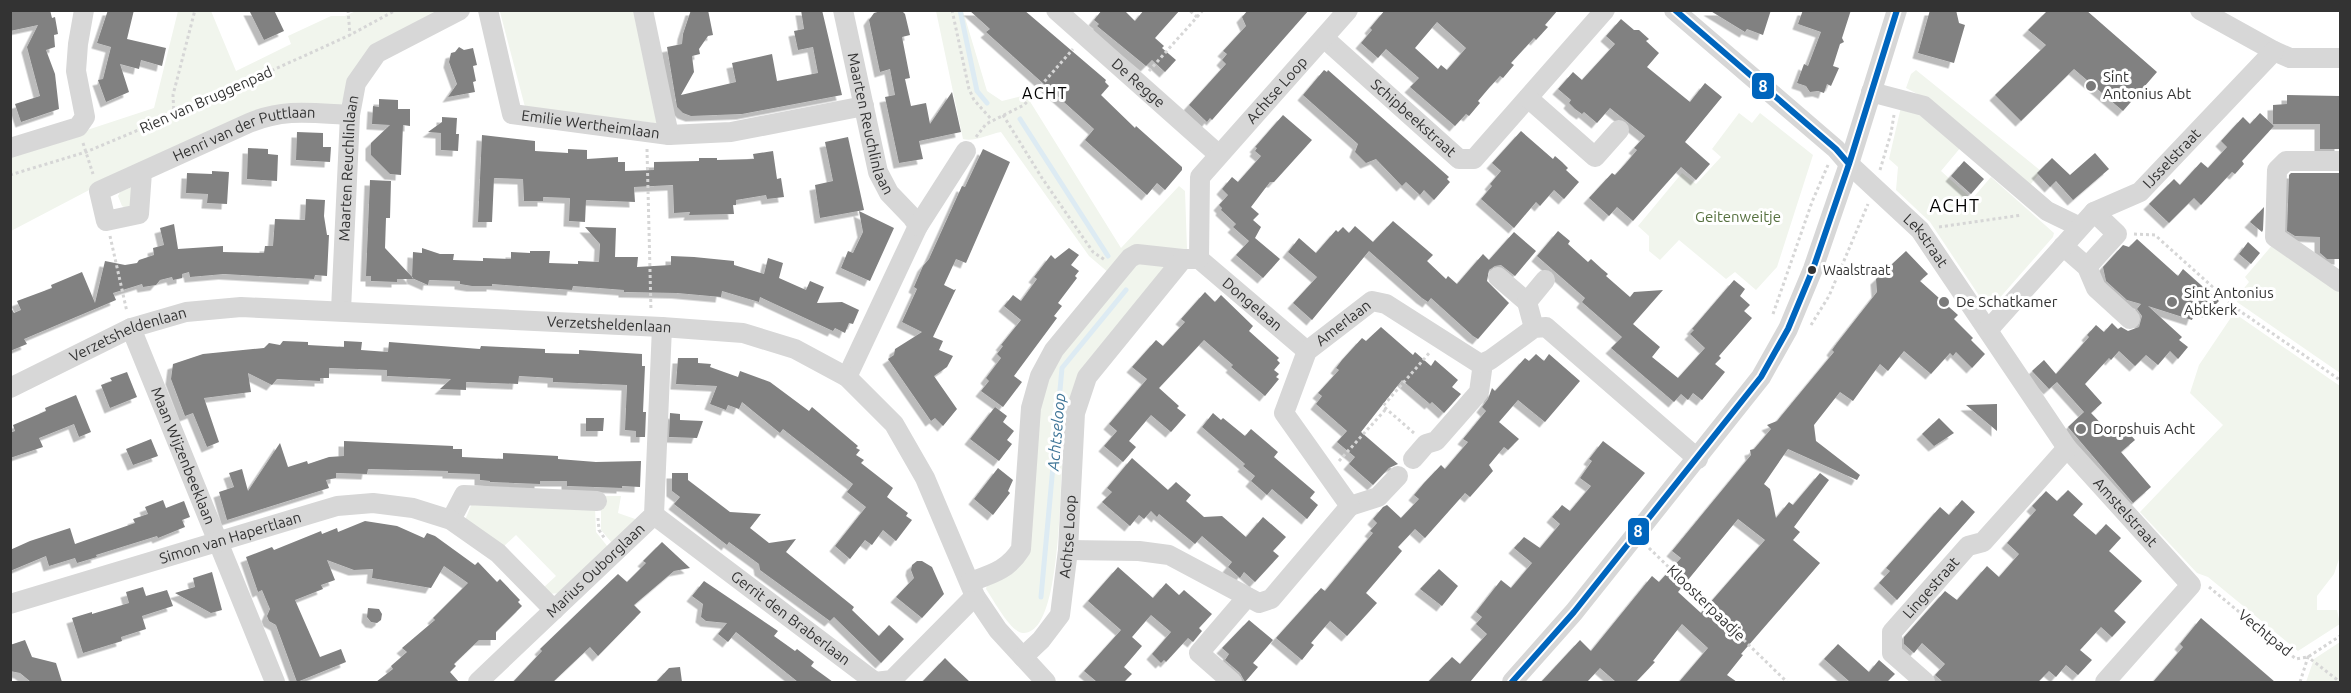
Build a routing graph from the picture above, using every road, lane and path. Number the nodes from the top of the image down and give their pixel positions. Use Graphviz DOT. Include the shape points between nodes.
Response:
graph roads {
  1 [pos="84,10"];
  2 [pos="195,10"];
  3 [pos="348,10"];
  4 [pos="396,10"];
  5 [pos="460,10"];
  6 [pos="488,10"];
  7 [pos="643,10"];
  8 [pos="843,10"];
  9 [pos="952,10"];
  10 [pos="1056,10"];
  11 [pos="1189,10"];
  12 [pos="1198,10"];
  13 [pos="1203,10"];
  14 [pos="1348,10"];
  15 [pos="1605,10"];
  16 [pos="1674,10"];
  17 [pos="1897,10"];
  18 [pos="2200,10"];
  19 [pos="1197,17"];
  20 [pos="350,35"];
  21 [pos="1084,36"];
  22 [pos="1324,38"];
  23 [pos="2274,51"];
  24 [pos="2340,58"];
  25 [pos="1138,84"];
  26 [pos="1871,92"];
  27 [pos="1528,98"];
  28 [pos="1895,99"];
  29 [pos="864,106"];
  30 [pos="174,115"];
  31 [pos="350,115"];
  32 [pos="1003,115"];
  33 [pos="992,120"];
  34 [pos="78,127"];
  35 [pos="1619,130"];
  36 [pos="647,132"];
  37 [pos="669,135"];
  38 [pos="10,148"];
  39 [pos="966,151"];
  40 [pos="86,152"];
  41 [pos="1218,154"];
  42 [pos="2340,161"];
  43 [pos="1850,164"];
  44 [pos="142,172"];
  45 [pos="10,175"];
  46 [pos="1875,188"];
  47 [pos="99,191"];
  48 [pos="2047,211"];
  49 [pos="2094,212"];
  50 [pos="106,221"];
  51 [pos="918,226"];
  52 [pos="2080,227"];
  53 [pos="1920,230"];
  54 [pos="2117,234"];
  55 [pos="2063,246"];
  56 [pos="1191,259"];
  57 [pos="2087,267"];
  58 [pos="1119,271"];
  59 [pos="1498,277"];
  60 [pos="1545,280"];
  61 [pos="2340,282"];
  62 [pos="1527,302"];
  63 [pos="341,310"];
  64 [pos="2130,319"];
  65 [pos="657,327"];
  66 [pos="131,328"];
  67 [pos="1534,328"];
  68 [pos="1988,330"];
  69 [pos="1442,339"];
  70 [pos="1307,351"];
  71 [pos="1483,363"];
  72 [pos="847,377"];
  73 [pos="2340,380"];
  74 [pos="10,388"];
  75 [pos="1386,409"];
  76 [pos="2067,448"];
  77 [pos="1420,451"];
  78 [pos="1698,459"];
  79 [pos="1328,475"];
  80 [pos="1398,476"];
  81 [pos="597,501"];
  82 [pos="1350,506"];
  83 [pos="654,515"];
  84 [pos="451,520"];
  85 [pos="1634,536"];
  86 [pos="218,542"];
  87 [pos="1068,550"];
  88 [pos="615,552"];
  89 [pos="2191,585"];
  90 [pos="972,589"];
  91 [pos="1247,597"];
  92 [pos="10,604"];
  93 [pos="554,610"];
  94 [pos="2340,636"];
  95 [pos="1023,657"];
  96 [pos="2308,657"];
  97 [pos="274,682"];
  98 [pos="478,682"];
  99 [pos="1046,682"];
  100 [pos="1232,682"];
  101 [pos="1512,682"];
  102 [pos="1787,682"];
  103 [pos="1925,682"];
  104 [pos="2105,682"];
  105 [pos="2300,682"];
  106 [pos="2340,682"];
  1 -- 34 [label="street" via="76,71 86,117"];
  2 -- 30 [label="path" via="173,95"];
  3 -- 20 [label="path"];
  4 -- 20 [label="path, Rien van Bruggenpad"];
  5 -- 31 [label="street, Maarten Reuchlinlaan" via="377,53 356,83"];
  6 -- 36 [label="street, Emilie Wertheimlaan" via="512,114"];
  7 -- 37 [label="street, Emilie Wertheimlaan"];
  8 -- 29 [label="street, Maarten Reuchlinlaan"];
  9 -- 33 [label="path" via="969,89"];
  10 -- 21 [label="street, De Regge"];
  11 -- 19 [label="path"];
  12 -- 19 [label="path"];
  13 -- 19 [label="path"];
  14 -- 22 [label="street, Achtse Loop"];
  15 -- 27 [label="street, Schipbeekstraat"];
  16 -- 43 [label="street, Lekstraat"];
  17 -- 26 [label="street"];
  18 -- 23 [label="street"];
  19 -- 25 [label="path"];
  20 -- 30 [label="path, Rien van Bruggenpad"];
  21 -- 25 [label="street, De Regge"];
  21 -- 32 [label="path" via="1024,105"];
  22 -- 27 [label="street, Schipbeekstraat" via="1459,159 1474,159"];
  22 -- 41 [label="street, Achtse Loop"];
  23 -- 24 [label="street" via="2290,58"];
  23 -- 49 [label="street, IJsselstraat" via="2140,192"];
  25 -- 41 [label="street, De Regge"];
  26 -- 28 [label="street"];
  26 -- 43 [label="street"];
  27 -- 35 [label="street" via="1594,157"];
  28 -- 46 [label="path" via="1894,123"];
  28 -- 48 [label="street" via="1924,106"];
  29 -- 37 [label="street, Emilie Wertheimlaan" via="730,132"];
  29 -- 51 [label="street, Maarten Reuchlinlaan" via="878,172 889,193"];
  30 -- 40 [label="path, Rien van Bruggenpad"];
  31 -- 44 [label="street, Henri van der Puttlaan" via="292,111 268,115"];
  31 -- 63 [label="street, Maarten Reuchlinlaan"];
  32 -- 33 [label="path"];
  32 -- 58 [label="path" via="1093,252"];
  33 -- 39 [label="path"];
  34 -- 38 [label="street"];
  34 -- 40 [label="path"];
  36 -- 37 [label="street, Emilie Wertheimlaan"];
  36 -- 65 [label="path"];
  39 -- 51 [label="street"];
  40 -- 45 [label="path, Rien van Bruggenpad"];
  40 -- 47 [label="path"];
  41 -- 56 [label="street, Achtse Loop" via="1200,177"];
  42 -- 61 [label="street" via="2286,160 2277,170 2275,237"];
  43 -- 46 [label="street, Lekstraat"];
  43 -- 78 [label="street" via="1788,329 1761,377"];
  44 -- 47 [label="street, Henri van der Puttlaan"];
  44 -- 50 [label="street" via="139,214"];
  46 -- 53 [label="street, Lekstraat"];
  47 -- 50 [label="street"];
  48 -- 52 [label="street"];
  48 -- 53 [label="path"];
  49 -- 52 [label="street, IJsselstraat"];
  49 -- 54 [label="street"];
  50 -- 66 [label="path"];
  51 -- 72 [label="street"];
  52 -- 55 [label="street, IJsselstraat"];
  53 -- 68 [label="street, Lekstraat"];
  54 -- 57 [label="street"];
  54 -- 73 [label="path" via="2155,235 2237,309"];
  55 -- 57 [label="street"];
  55 -- 68 [label="street, IJsselstraat"];
  56 -- 58 [label="street" via="1137,254"];
  56 -- 70 [label="street, Dongelaan"];
  56 -- 87 [label="street, Achtse Loop" via="1087,377 1075,413"];
  57 -- 64 [label="street" via="2096,288"];
  58 -- 90 [label="street" via="1054,350 1040,376 1031,408 1021,549 1013,562"];
  59 -- 62 [label="street"];
  60 -- 62 [label="street"];
  62 -- 67 [label="street"];
  63 -- 65 [label="street, Verzetsheldenlaan"];
  63 -- 66 [label="street, Verzetsheldenlaan" via="241,307 186,312"];
  65 -- 72 [label="street, Verzetsheldenlaan" via="743,333 795,350"];
  65 -- 83 [label="street, Marius Ouborglaan"];
  66 -- 74 [label="street, Verzetsheldenlaan"];
  66 -- 86 [label="street, Maan Wijzenbeeklaan"];
  67 -- 71 [label="street"];
  67 -- 78 [label="street" via="1546,327"];
  68 -- 76 [label="street, Amstelstraat"];
  69 -- 70 [label="street, Amerlaan" via="1386,304 1372,301"];
  69 -- 71 [label="street, Amerlaan"];
  69 -- 75 [label="path" via="1383,406"];
  70 -- 79 [label="street, Amerlaan" via="1284,413"];
  71 -- 77 [label="street" via="1479,392 1436,441"];
  72 -- 90 [label="street, Verzetsheldenlaan" via="894,424 925,478"];
  75 -- 77 [label="path"];
  75 -- 79 [label="path"];
  76 -- 89 [label="street, Amstelstraat"];
  76 -- 103 [label="street, Lingestraat" via="1983,542 1968,546 1892,632 1892,653"];
  78 -- 85 [label="street"];
  79 -- 82 [label="street, Amerlaan"];
  80 -- 82 [label="street" via="1378,498"];
  81 -- 84 [label="street" via="464,495"];
  81 -- 88 [label="path" via="599,530"];
  82 -- 91 [label="street" via="1271,599 1258,603"];
  83 -- 88 [label="street, Marius Ouborglaan"];
  83 -- 90 [label="street, Gerrit den Braberlaan" via="875,682 892,680"];
  84 -- 86 [label="street, Simon van Hapertlaan" via="412,508 373,503 337,506"];
  84 -- 93 [label="street, Simon van Hapertlaan" via="498,553"];
  85 -- 101 [label="street"];
  85 -- 102 [label="path, Kloosterpaadje"];
  86 -- 92 [label="street, Simon van Hapertlaan"];
  86 -- 97 [label="street, Maan Wijzenbeeklaan"];
  87 -- 91 [label="street" via="1170,555"];
  87 -- 95 [label="street, Achtse Loop" via="1060,615"];
  88 -- 93 [label="street, Marius Ouborglaan"];
  89 -- 96 [label="path, Vechtpad" via="2207,585 2296,659"];
  89 -- 104 [label="street"];
  90 -- 95 [label="street, Verzetsheldenlaan" via="998,630"];
  91 -- 100 [label="street" via="1199,653"];
  93 -- 98 [label="street, Marius Ouborglaan"];
  94 -- 96 [label="path, Vechtpad"];
  95 -- 99 [label="street, Verzetsheldenlaan"];
  96 -- 105 [label="path"];
  96 -- 106 [label="path"];
}
